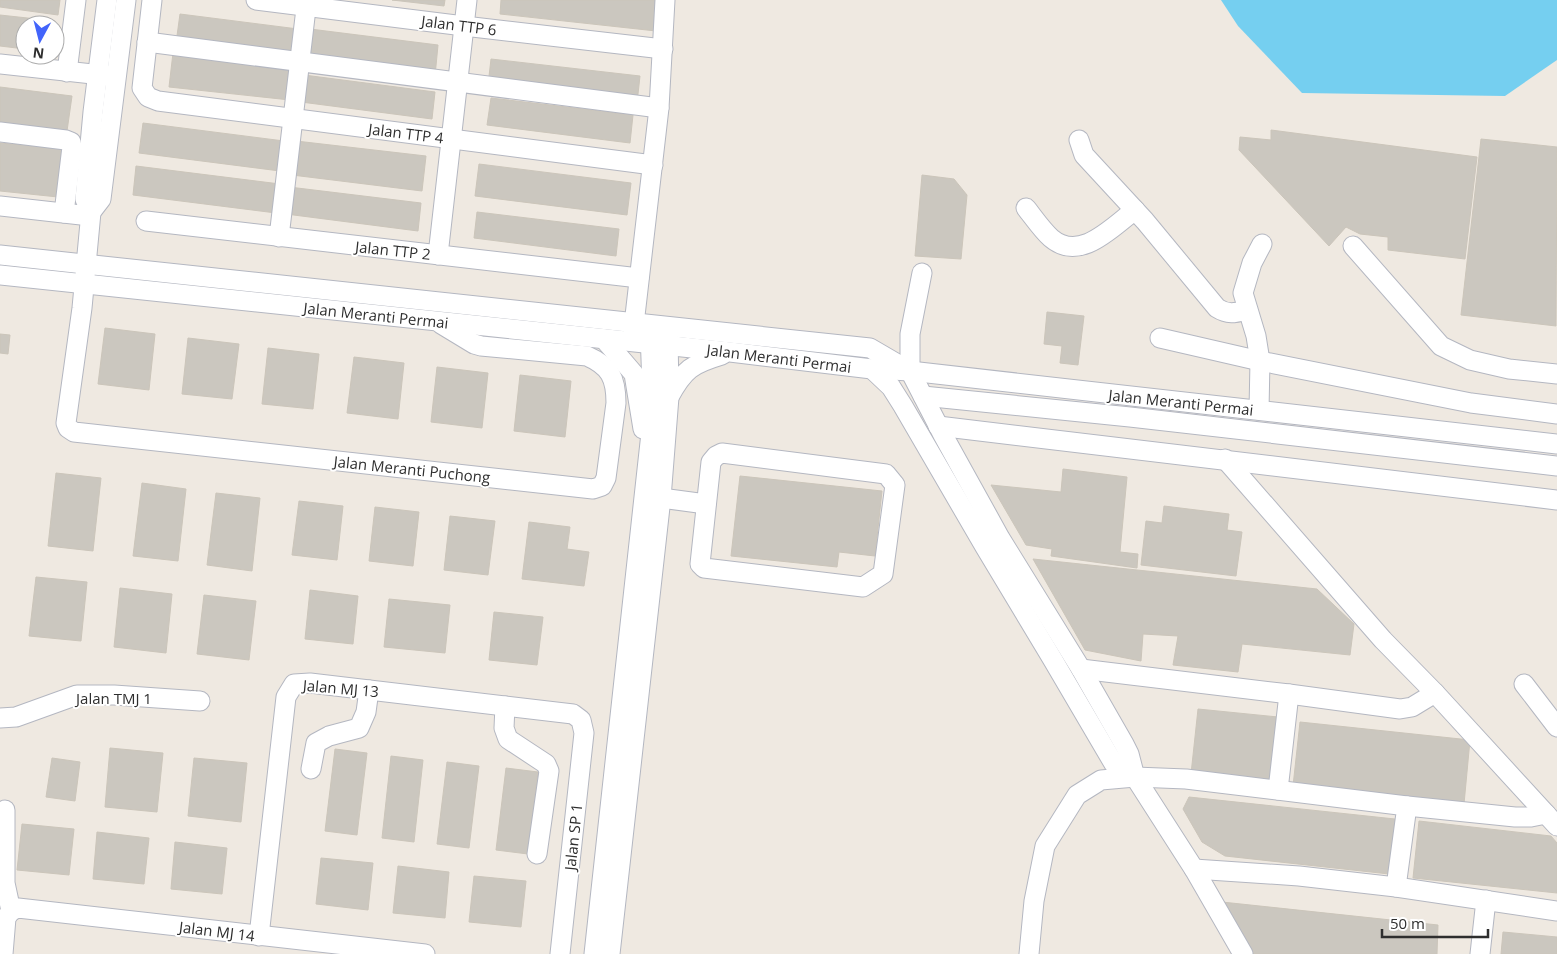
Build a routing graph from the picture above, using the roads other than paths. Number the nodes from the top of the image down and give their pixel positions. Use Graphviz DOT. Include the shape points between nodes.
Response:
graph roads {
  1 [pos="76,0"];
  2 [pos="107,0"];
  3 [pos="126,0"];
  4 [pos="152,0"];
  5 [pos="256,0"];
  6 [pos="466,0"];
  7 [pos="665,0"];
  8 [pos="307,3"];
  9 [pos="464,26"];
  10 [pos="147,42"];
  11 [pos="663,48"];
  12 [pos="300,62"];
  13 [pos="0,64"];
  14 [pos="67,72"];
  15 [pos="108,76"];
  16 [pos="457,83"];
  17 [pos="659,108"];
  18 [pos="293,118"];
  19 [pos="0,132"];
  20 [pos="451,139"];
  21 [pos="1079,140"];
  22 [pos="653,165"];
  23 [pos="0,206"];
  24 [pos="1026,208"];
  25 [pos="1134,210"];
  26 [pos="64,213"];
  27 [pos="91,214"];
  28 [pos="146,221"];
  29 [pos="279,237"];
  30 [pos="1262,244"];
  31 [pos="1353,246"];
  32 [pos="0,255"];
  33 [pos="438,255"];
  34 [pos="86,264"];
  35 [pos="922,273"];
  36 [pos="0,275"];
  37 [pos="639,278"];
  38 [pos="84,284"];
  39 [pos="1247,310"];
  40 [pos="437,321"];
  41 [pos="651,324"];
  42 [pos="1160,338"];
  43 [pos="604,339"];
  44 [pos="632,342"];
  45 [pos="659,345"];
  46 [pos="730,352"];
  47 [pos="1260,361"];
  48 [pos="872,369"];
  49 [pos="910,371"];
  50 [pos="1557,374"];
  51 [pos="923,396"];
  52 [pos="669,397"];
  53 [pos="1259,410"];
  54 [pos="1557,414"];
  55 [pos="938,426"];
  56 [pos="1557,444"];
  57 [pos="1225,460"];
  58 [pos="648,463"];
  59 [pos="1557,466"];
  60 [pos="661,498"];
  61 [pos="1557,500"];
  62 [pos="706,504"];
  63 [pos="1081,669"];
  64 [pos="1524,684"];
  65 [pos="369,690"];
  66 [pos="1435,693"];
  67 [pos="1290,694"];
  68 [pos="200,701"];
  69 [pos="505,706"];
  70 [pos="0,718"];
  71 [pos="581,720"];
  72 [pos="1557,727"];
  73 [pos="311,769"];
  74 [pos="1135,777"];
  75 [pos="1278,790"];
  76 [pos="1407,806"];
  77 [pos="5,810"];
  78 [pos="1552,820"];
  79 [pos="537,854"];
  80 [pos="1194,869"];
  81 [pos="1396,887"];
  82 [pos="1486,900"];
  83 [pos="10,911"];
  84 [pos="1557,911"];
  85 [pos="259,936"];
  86 [pos="3,954"];
  87 [pos="425,954"];
  88 [pos="560,954"];
  89 [pos="594,954"];
  90 [pos="610,954"];
  91 [pos="1029,954"];
  92 [pos="1244,954"];
  93 [pos="1480,954"];
  1 -- 14 [label="street"];
  2 -- 15 [label="street"];
  3 -- 15 [label="street"];
  4 -- 10 [label="street"];
  5 -- 8 [label="street, Jalan TTP 6"];
  6 -- 9 [label="street"];
  7 -- 11 [label="street"];
  8 -- 9 [label="street, Jalan TTP 6"];
  8 -- 12 [label="street"];
  9 -- 11 [label="street, Jalan TTP 6"];
  9 -- 16 [label="street"];
  10 -- 12 [label="street"];
  10 -- 18 [label="street, Jalan TTP 4" via="142,88 148,97 158,101"];
  11 -- 17 [label="street"];
  12 -- 16 [label="street"];
  12 -- 18 [label="street"];
  13 -- 14 [label="street"];
  14 -- 15 [label="street"];
  15 -- 27 [label="street, Jalan Meranti Puchong" via="93,112 85,199"];
  16 -- 17 [label="street"];
  16 -- 20 [label="street"];
  17 -- 22 [label="street"];
  18 -- 20 [label="street, Jalan TTP 4"];
  18 -- 29 [label="street"];
  19 -- 26 [label="street" via="71,142"];
  20 -- 22 [label="street, Jalan TTP 4"];
  20 -- 33 [label="street"];
  21 -- 25 [label="street" via="1084,155"];
  22 -- 37 [label="street"];
  23 -- 26 [label="street"];
  24 -- 25 [label="street" via="1051,238 1075,248 1093,242"];
  25 -- 39 [label="street" via="1217,308 1232,313"];
  26 -- 27 [label="street"];
  27 -- 34 [label="street, Jalan Meranti Puchong"];
  28 -- 29 [label="street, Jalan TTP 2"];
  29 -- 33 [label="street, Jalan TTP 2"];
  30 -- 39 [label="street" via="1243,292"];
  31 -- 50 [label="street" via="1441,346 1470,360 1509,369"];
  32 -- 34 [label="street"];
  33 -- 37 [label="street, Jalan TTP 2"];
  34 -- 38 [label="street, Jalan Meranti Puchong"];
  34 -- 41 [label="street"];
  35 -- 49 [label="street" via="910,334"];
  36 -- 38 [label="street, Jalan Meranti Permai"];
  37 -- 41 [label="street"];
  38 -- 40 [label="street, Jalan Meranti Permai"];
  38 -- 40 [label="street, Jalan Meranti Puchong" via="66,423 74,432 593,489 602,486 606,478 616,392 609,372 601,362 587,356 481,346"];
  39 -- 47 [label="street"];
  40 -- 43 [label="street, Jalan Meranti Permai"];
  41 -- 44 [label="street"];
  41 -- 45 [label="street"];
  41 -- 49 [label="street" via="870,348"];
  42 -- 47 [label="street"];
  43 -- 44 [label="street, Jalan Meranti Permai"];
  43 -- 58 [label="street" via="634,374"];
  44 -- 45 [label="street, Jalan Meranti Permai"];
  45 -- 46 [label="street, Jalan Meranti Permai"];
  45 -- 52 [label="street"];
  45 -- 58 [label="street"];
  46 -- 48 [label="street, Jalan Meranti Permai"];
  46 -- 52 [label="street" via="698,362 686,371"];
  47 -- 53 [label="street"];
  47 -- 54 [label="street" via="1471,403"];
  48 -- 49 [label="street, Jalan Meranti Permai"];
  48 -- 74 [label="street" via="891,387 899,400 1114,764"];
  49 -- 51 [label="street"];
  49 -- 53 [label="street, Jalan Meranti Permai"];
  51 -- 55 [label="street"];
  51 -- 59 [label="street, Jalan Meranti Permai"];
  52 -- 60 [label="street"];
  53 -- 56 [label="street, Jalan Meranti Permai"];
  55 -- 57 [label="street"];
  55 -- 63 [label="street" via="1000,538"];
  57 -- 61 [label="street"];
  57 -- 66 [label="street" via="1383,640"];
  58 -- 89 [label="street"];
  60 -- 62 [label="street"];
  60 -- 90 [label="street"];
  62 -- 62 [label="street" via="700,564 704,568 863,587 883,574 894,485 886,474 722,453 711,462"];
  63 -- 67 [label="street"];
  63 -- 74 [label="street" via="1124,744"];
  64 -- 72 [label="street"];
  65 -- 69 [label="street, Jalan MJ 13"];
  65 -- 73 [label="street" via="366,712 359,728 328,736 316,743"];
  65 -- 85 [label="street, Jalan MJ 13" via="294,684 286,697"];
  66 -- 67 [label="street" via="1412,707 1400,709"];
  66 -- 78 [label="street"];
  67 -- 75 [label="street"];
  68 -- 70 [label="street, Jalan TMJ 1" via="77,695 16,717"];
  69 -- 71 [label="street, Jalan MJ 13" via="573,714"];
  69 -- 79 [label="street" via="504,728 508,739 546,764 549,771"];
  71 -- 88 [label="street, Jalan SP 1" via="584,733"];
  74 -- 75 [label="street" via="1186,779"];
  74 -- 80 [label="street"];
  74 -- 91 [label="street" via="1101,780 1077,795 1045,846 1034,901"];
  75 -- 76 [label="street"];
  76 -- 78 [label="street"];
  76 -- 81 [label="street"];
  77 -- 83 [label="street" via="5,883"];
  80 -- 81 [label="street"];
  80 -- 92 [label="street"];
  81 -- 82 [label="street"];
  82 -- 84 [label="street"];
  82 -- 93 [label="street"];
  83 -- 85 [label="street, Jalan MJ 14" via="18,908"];
  83 -- 86 [label="street" via="6,918"];
  85 -- 87 [label="street, Jalan MJ 14"];
}
